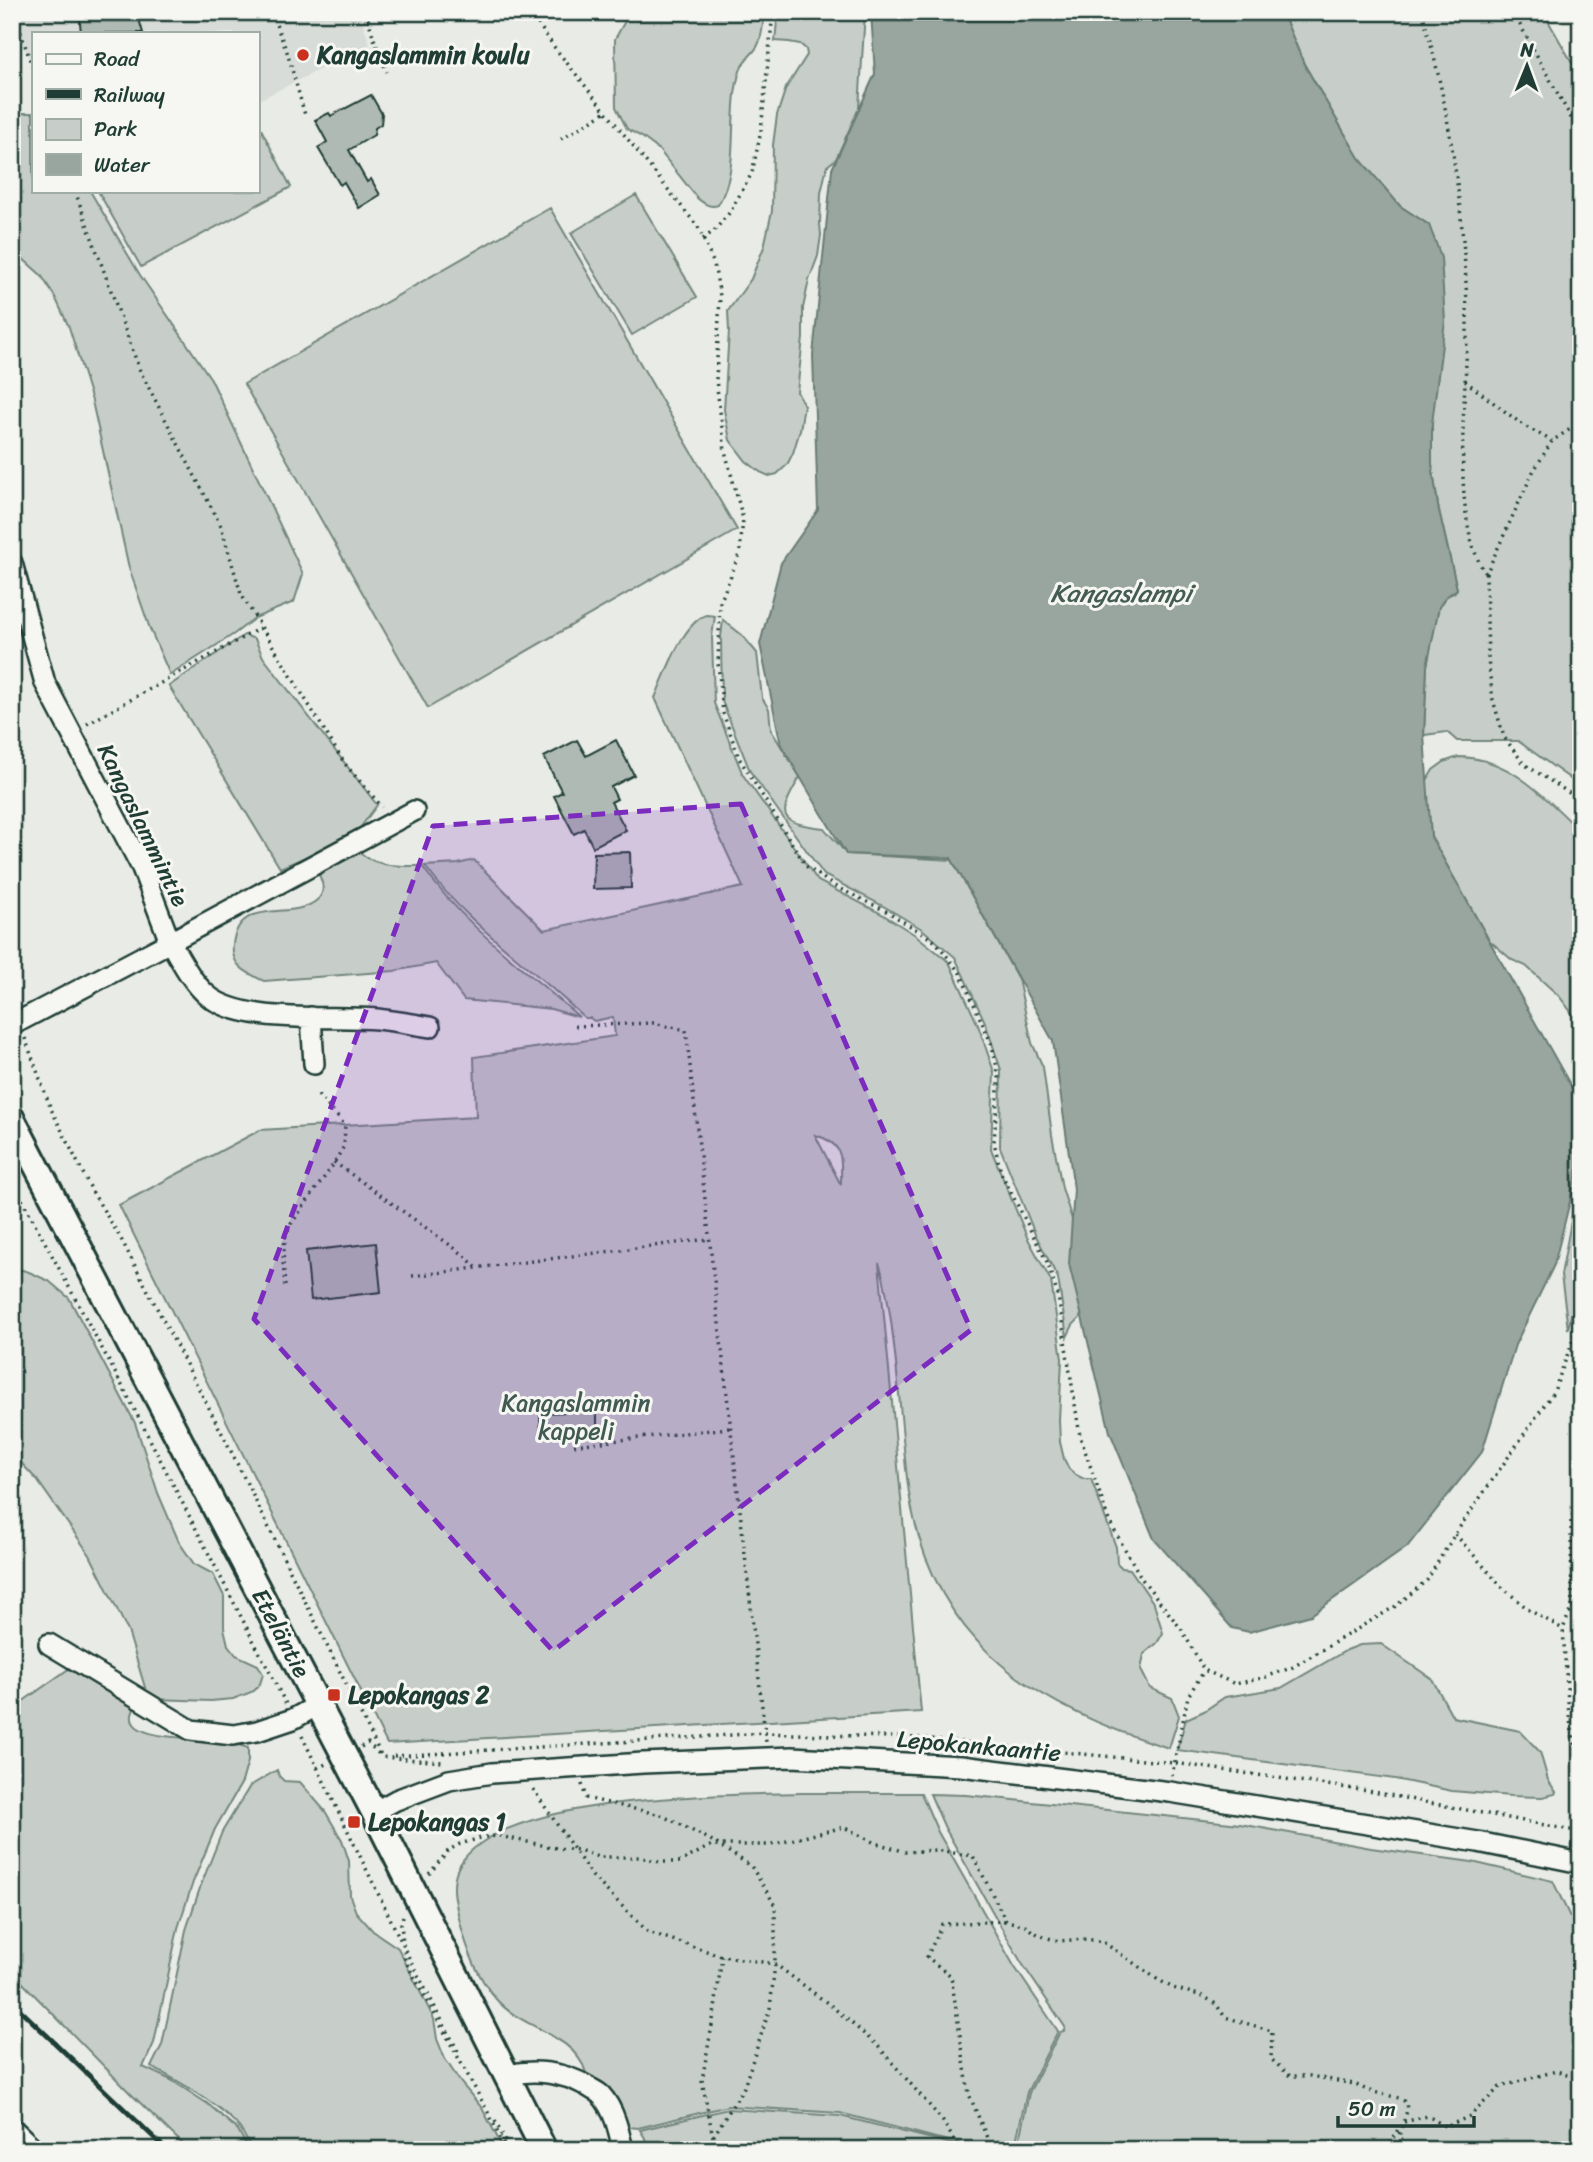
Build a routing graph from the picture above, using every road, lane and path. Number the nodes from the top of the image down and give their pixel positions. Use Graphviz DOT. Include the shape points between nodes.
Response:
graph roads {
  1 [pos="14,12"];
  2 [pos="271,12"];
  3 [pos="366,12"];
  4 [pos="530,12"];
  5 [pos="773,12"];
  6 [pos="1422,12"];
  7 [pos="1513,12"];
  8 [pos="32,66"];
  9 [pos="387,72"];
  10 [pos="605,112"];
  11 [pos="305,115"];
  12 [pos="1581,136"];
  13 [pos="561,139"];
  14 [pos="75,192"];
  15 [pos="703,239"];
  16 [pos="1465,380"];
  17 [pos="1581,422"];
  18 [pos="1552,441"];
  19 [pos="12,563"];
  20 [pos="1486,574"];
  21 [pos="260,628"];
  22 [pos="71,733"];
  23 [pos="1581,792"];
  24 [pos="1574,796"];
  25 [pos="414,811"];
  26 [pos="1581,816"];
  27 [pos="395,822"];
  28 [pos="170,942"];
  29 [pos="311,1017"];
  30 [pos="16,1024"];
  31 [pos="575,1026"];
  32 [pos="430,1027"];
  33 [pos="314,1064"];
  34 [pos="317,1094"];
  35 [pos="12,1119"];
  36 [pos="334,1162"];
  37 [pos="12,1181"];
  38 [pos="709,1239"];
  39 [pos="477,1268"];
  40 [pos="412,1276"];
  41 [pos="285,1286"];
  42 [pos="1581,1290"];
  43 [pos="730,1428"];
  44 [pos="574,1445"];
  45 [pos="1581,1504"];
  46 [pos="1455,1534"];
  47 [pos="1563,1629"];
  48 [pos="49,1644"];
  49 [pos="1204,1670"];
  50 [pos="318,1705"];
  51 [pos="293,1719"];
  52 [pos="767,1758"];
  53 [pos="1581,1758"];
  54 [pos="446,1762"];
  55 [pos="578,1768"];
  56 [pos="524,1785"];
  57 [pos="1170,1792"];
  58 [pos="374,1812"];
  59 [pos="719,1845"];
  60 [pos="574,1849"];
  61 [pos="1581,1863"];
  62 [pos="416,1894"];
  63 [pos="1006,1920"];
  64 [pos="403,1947"];
  65 [pos="722,1956"];
  66 [pos="775,1964"];
  67 [pos="508,2075"];
  68 [pos="1581,2078"];
  69 [pos="1402,2122"];
  70 [pos="12,2128"];
  71 [pos="713,2137"];
  72 [pos="35,2150"];
  73 [pos="508,2150"];
  74 [pos="544,2150"];
  75 [pos="623,2150"];
  76 [pos="708,2150"];
  77 [pos="722,2150"];
  78 [pos="960,2150"];
  79 [pos="992,2150"];
  80 [pos="1386,2150"];
  81 [pos="1405,2150"];
  1 -- 8 [label="path"];
  2 -- 11 [label="path"];
  3 -- 9 [label="path"];
  4 -- 10 [label="path"];
  5 -- 15 [label="path" via="761,131 751,173 730,212"];
  6 -- 16 [label="path" via="1449,123 1464,251"];
  7 -- 12 [label="path"];
  10 -- 13 [label="path"];
  10 -- 15 [label="path"];
  14 -- 21 [label="path" via="140,370 220,526 241,594"];
  15 -- 49 [label="path" via="714,264 719,296 716,380 725,451 743,519 740,552 720,603 718,663 723,713 739,758 806,866 936,942 960,973 995,1056 999,1077 994,1142 1001,1173 1058,1296 1080,1436 1109,1521 1142,1580 1182,1630"];
  16 -- 18 [label="path" via="1522,425"];
  16 -- 20 [label="path" via="1467,517"];
  17 -- 18 [label="path"];
  18 -- 20 [label="path"];
  19 -- 22 [label="street, Kangaslammintie" via="45,683"];
  20 -- 24 [label="path" via="1488,660 1504,737 1524,764"];
  21 -- 22 [label="path"];
  21 -- 27 [label="path" via="345,764"];
  22 -- 28 [label="street, Kangaslammintie" via="142,868"];
  23 -- 24 [label="path"];
  24 -- 26 [label="path"];
  25 -- 27 [label="street"];
  27 -- 28 [label="street"];
  28 -- 29 [label="street" via="191,978 221,1004 263,1016"];
  28 -- 30 [label="street, Kangaslammintie"];
  29 -- 32 [label="street" via="377,1019"];
  29 -- 33 [label="street"];
  30 -- 54 [label="path" via="51,1109 226,1441 382,1756"];
  31 -- 38 [label="path" via="653,1023 686,1030"];
  34 -- 36 [label="path" via="345,1125 344,1146"];
  35 -- 50 [label="street, Eteläntie"];
  36 -- 39 [label="path"];
  36 -- 41 [label="path" via="285,1238"];
  37 -- 51 [label="path"];
  38 -- 39 [label="path"];
  38 -- 43 [label="path"];
  39 -- 40 [label="path"];
  42 -- 46 [label="path" via="1574,1336 1554,1391"];
  43 -- 44 [label="path"];
  43 -- 52 [label="path"];
  45 -- 47 [label="path" via="1574,1508 1571,1521 1572,1606"];
  46 -- 47 [label="path" via="1528,1610"];
  46 -- 49 [label="path" via="1427,1580 1396,1606 1293,1667 1236,1684"];
  47 -- 53 [label="path" via="1569,1716"];
  48 -- 51 [label="street" via="191,1730 233,1735"];
  49 -- 57 [label="path" via="1188,1696"];
  50 -- 51 [label="street"];
  50 -- 58 [label="street, Eteläntie"];
  51 -- 64 [label="path"];
  52 -- 55 [label="street, Lepokankaantie"];
  52 -- 57 [label="street, Lepokankaantie" via="961,1766"];
  55 -- 58 [label="street, Lepokankaantie" via="449,1780"];
  55 -- 59 [label="path" via="586,1798 661,1815"];
  56 -- 60 [label="path" via="534,1790"];
  57 -- 61 [label="street, Lepokankaantie"];
  58 -- 62 [label="street, Eteläntie"];
  59 -- 60 [label="path" via="680,1862 598,1857"];
  59 -- 63 [label="path" via="771,1845 844,1827 906,1852 935,1850 973,1856"];
  59 -- 66 [label="path" via="751,1866 775,1905"];
  60 -- 62 [label="path" via="499,1836 460,1844 449,1850"];
  60 -- 65 [label="path" via="592,1876 648,1932"];
  62 -- 64 [label="path" via="401,1924"];
  62 -- 67 [label="street, Eteläntie"];
  63 -- 69 [label="path" via="1059,1941 1103,1942 1173,1988 1203,1996 1225,2017 1272,2031 1271,2059 1290,2076 1354,2084 1406,2102"];
  63 -- 79 [label="path" via="942,1924 927,1957 951,1976 969,2094"];
  64 -- 73 [label="path"];
  65 -- 66 [label="path"];
  65 -- 71 [label="path" via="702,2080"];
  66 -- 71 [label="path" via="770,2008 744,2087"];
  66 -- 78 [label="path" via="877,2045 942,2120"];
  67 -- 74 [label="street, Eteläntie"];
  67 -- 75 [label="street" via="553,2073 600,2094 616,2120"];
  68 -- 69 [label="path" via="1556,2071 1500,2087 1470,2116 1446,2127 1428,2116"];
  69 -- 80 [label="path"];
  69 -- 81 [label="path" via="1399,2136"];
  70 -- 72 [label="street"];
  71 -- 76 [label="path"];
  71 -- 77 [label="path"];
}
